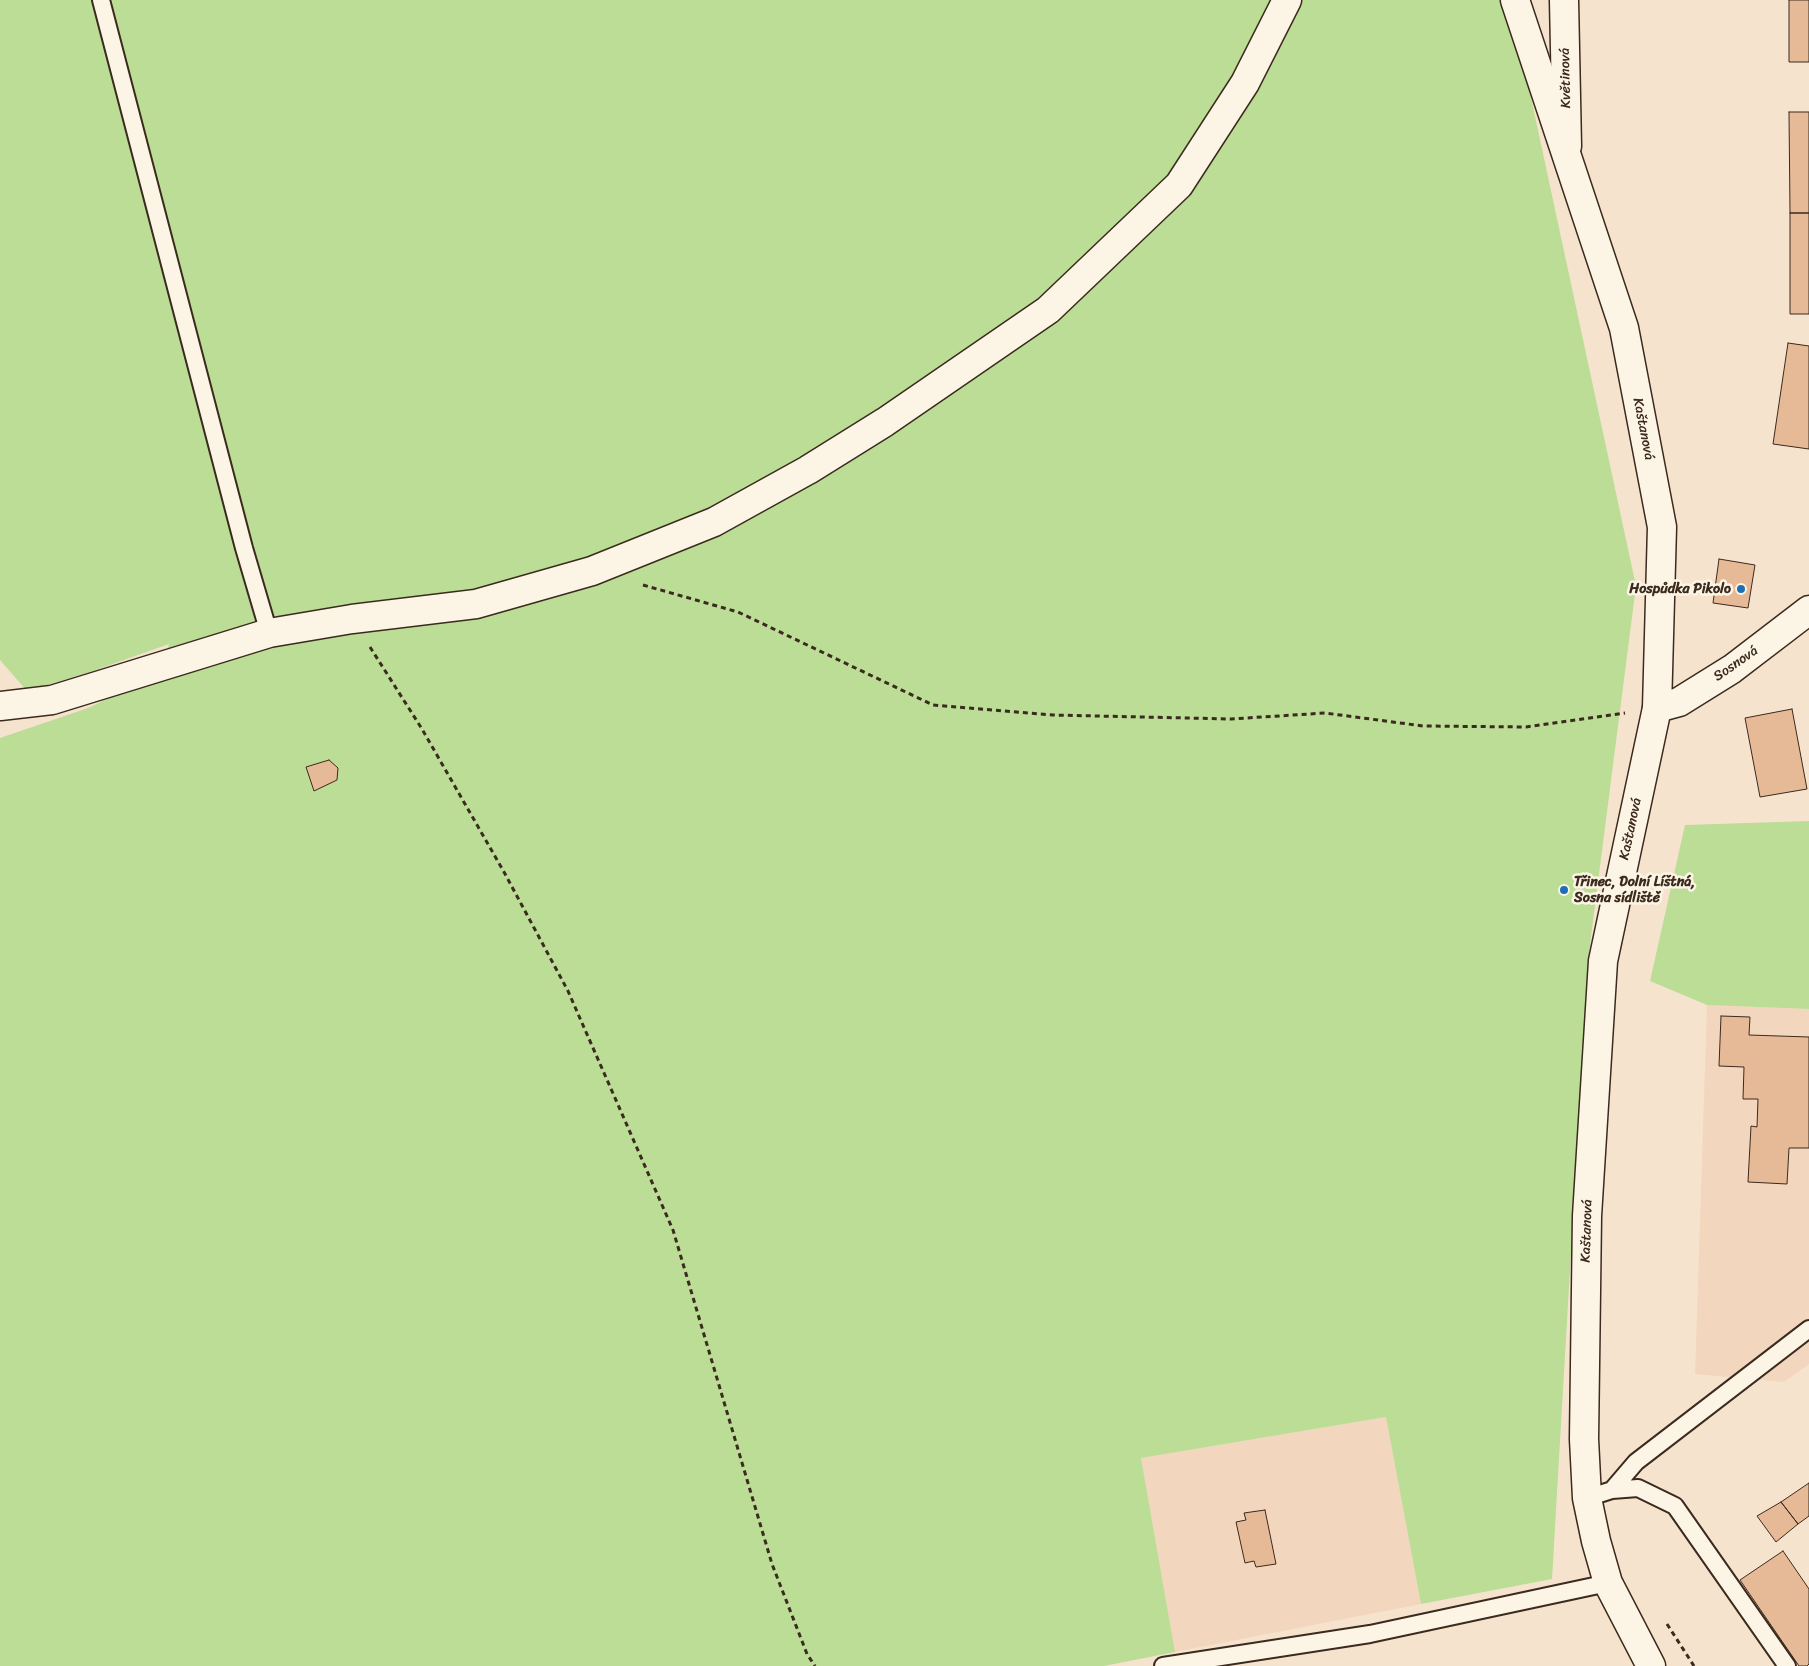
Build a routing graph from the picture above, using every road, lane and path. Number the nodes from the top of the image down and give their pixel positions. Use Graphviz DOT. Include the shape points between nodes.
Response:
graph roads {
  1 [pos="101,0"];
  2 [pos="1287,0"];
  3 [pos="1515,0"];
  4 [pos="1564,0"];
  5 [pos="1567,155"];
  6 [pos="638,584"];
  7 [pos="1808,613"];
  8 [pos="352,619"];
  9 [pos="269,633"];
  10 [pos="0,706"];
  11 [pos="1657,708"];
  12 [pos="1809,1329"];
  13 [pos="1599,1494"];
  14 [pos="1608,1583"];
  15 [pos="1666,1622"];
  16 [pos="815,1666"];
  17 [pos="1163,1666"];
  18 [pos="1651,1666"];
  19 [pos="1694,1666"];
  20 [pos="1787,1666"];
  1 -- 9 [label="lane"];
  2 -- 8 [label="street" via="1245,82 1179,185 1048,310 885,422 808,470 714,522 592,571 476,604"];
  3 -- 5 [label="street, Kaštanová"];
  4 -- 5 [label="street, Květinová"];
  5 -- 11 [label="street, Kaštanová" via="1624,328 1662,527"];
  6 -- 11 [label="path" via="738,612 933,705 1053,716 1232,718 1325,713 1423,726 1517,727"];
  7 -- 11 [label="street, Sosnová" via="1732,669 1679,702"];
  8 -- 9 [label="street"];
  8 -- 16 [label="path" via="422,729 568,991 674,1230 772,1564 807,1654"];
  9 -- 10 [label="street" via="52,700"];
  11 -- 13 [label="street, Kaštanová" via="1603,961 1587,1216 1584,1439"];
  12 -- 13 [label="lane"];
  13 -- 14 [label="street, Kaštanová" via="1596,1541"];
  13 -- 20 [label="lane" via="1638,1488 1675,1506"];
  14 -- 17 [label="lane" via="1370,1634"];
  14 -- 18 [label="street, Kaštanová"];
  15 -- 19 [label="path"];
}
